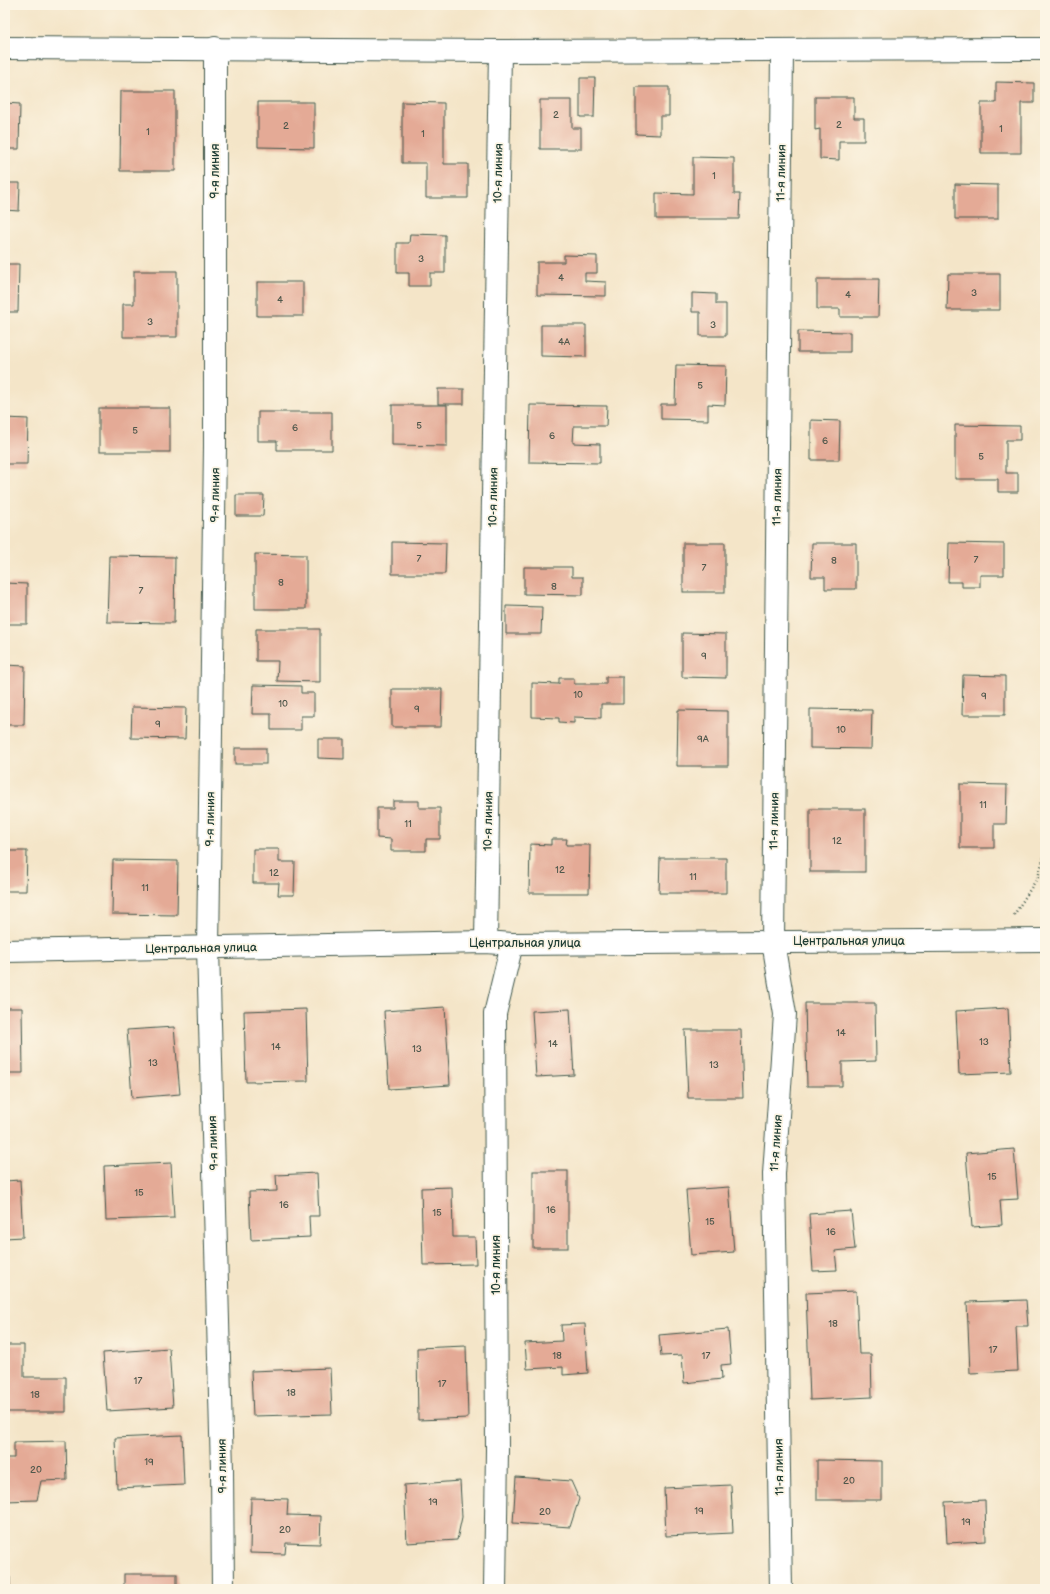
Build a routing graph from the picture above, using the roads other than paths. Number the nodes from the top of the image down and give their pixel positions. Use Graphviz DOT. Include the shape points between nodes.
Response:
graph roads {
  1 [pos="5,48"];
  2 [pos="215,48"];
  3 [pos="1045,49"];
  4 [pos="500,51"];
  5 [pos="782,51"];
  6 [pos="1045,940"];
  7 [pos="486,942"];
  8 [pos="773,942"];
  9 [pos="512,944"];
  10 [pos="208,948"];
  11 [pos="5,951"];
  12 [pos="224,1589"];
  13 [pos="495,1589"];
  14 [pos="781,1589"];
  1 -- 2 [label="street"];
  2 -- 4 [label="street"];
  2 -- 10 [label="street, 9-я линия" via="215,446"];
  3 -- 5 [label="street"];
  4 -- 5 [label="street"];
  4 -- 7 [label="street, 10-я линия"];
  5 -- 8 [label="street, 11-я линия"];
  6 -- 8 [label="street, Центральная улица"];
  7 -- 9 [label="street, Центральная улица"];
  7 -- 10 [label="street, Центральная улица"];
  8 -- 9 [label="street, Центральная улица"];
  8 -- 14 [label="street, 11-я линия" via="785,1014 774,1174"];
  9 -- 13 [label="street, 10-я линия" via="495,1014"];
  10 -- 11 [label="street, Центральная улица"];
  10 -- 12 [label="street, 9-я линия"];
}
